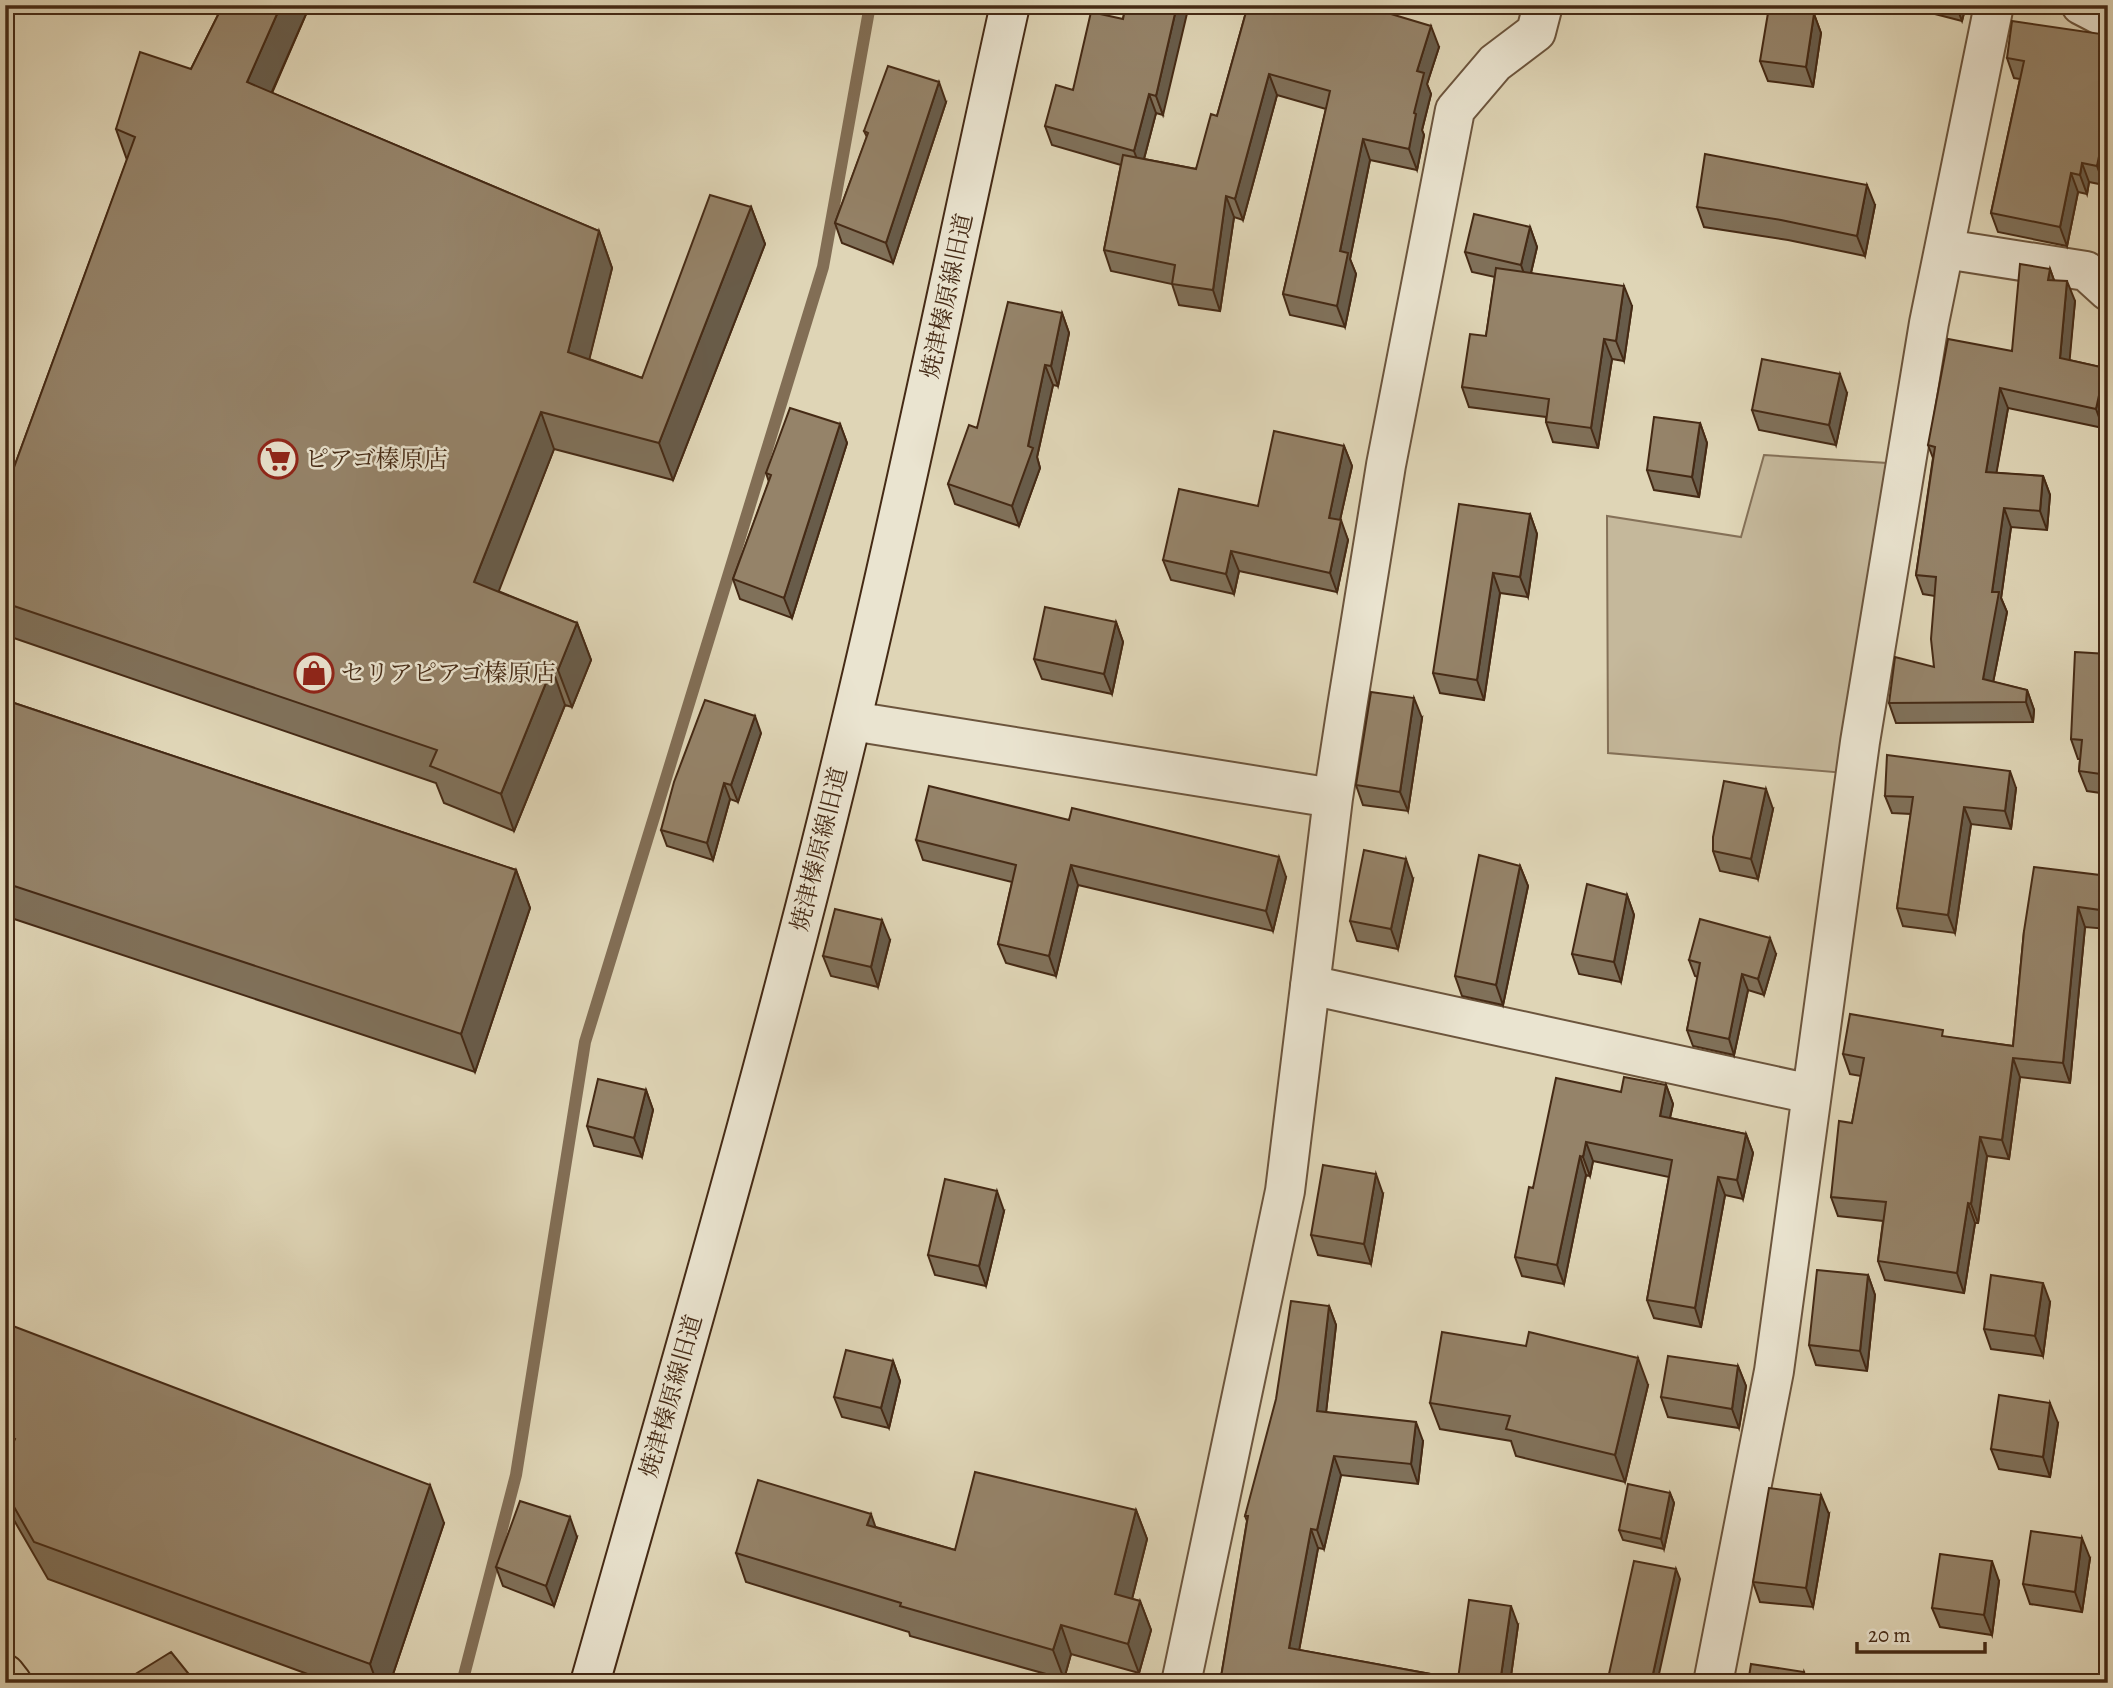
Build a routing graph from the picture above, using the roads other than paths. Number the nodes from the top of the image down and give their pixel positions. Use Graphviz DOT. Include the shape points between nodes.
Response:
graph roads {
  1 [pos="1010,5"];
  2 [pos="1543,5"];
  3 [pos="1994,5"];
  4 [pos="2081,5"];
  5 [pos="2108,19"];
  6 [pos="1945,249"];
  7 [pos="2108,291"];
  8 [pos="852,721"];
  9 [pos="1333,798"];
  10 [pos="1310,985"];
  11 [pos="1811,1094"];
  12 [pos="5,1674"];
  13 [pos="12,1683"];
  14 [pos="590,1683"];
  15 [pos="1181,1683"];
  16 [pos="1713,1683"];
  1 -- 8 [label="street, 焼津榛原線旧道"];
  2 -- 9 [label="street" via="1535,32 1495,63 1455,110 1386,465"];
  3 -- 6 [label="street"];
  4 -- 5 [label="street"];
  6 -- 7 [label="street" via="2087,271"];
  6 -- 11 [label="street" via="1863,728"];
  8 -- 9 [label="street"];
  8 -- 14 [label="street, 焼津榛原線旧道" via="769,1042"];
  9 -- 10 [label="street"];
  10 -- 11 [label="street"];
  10 -- 15 [label="street" via="1285,1191"];
  11 -- 16 [label="street" via="1774,1371"];
  12 -- 13 [label="highway"];
}
